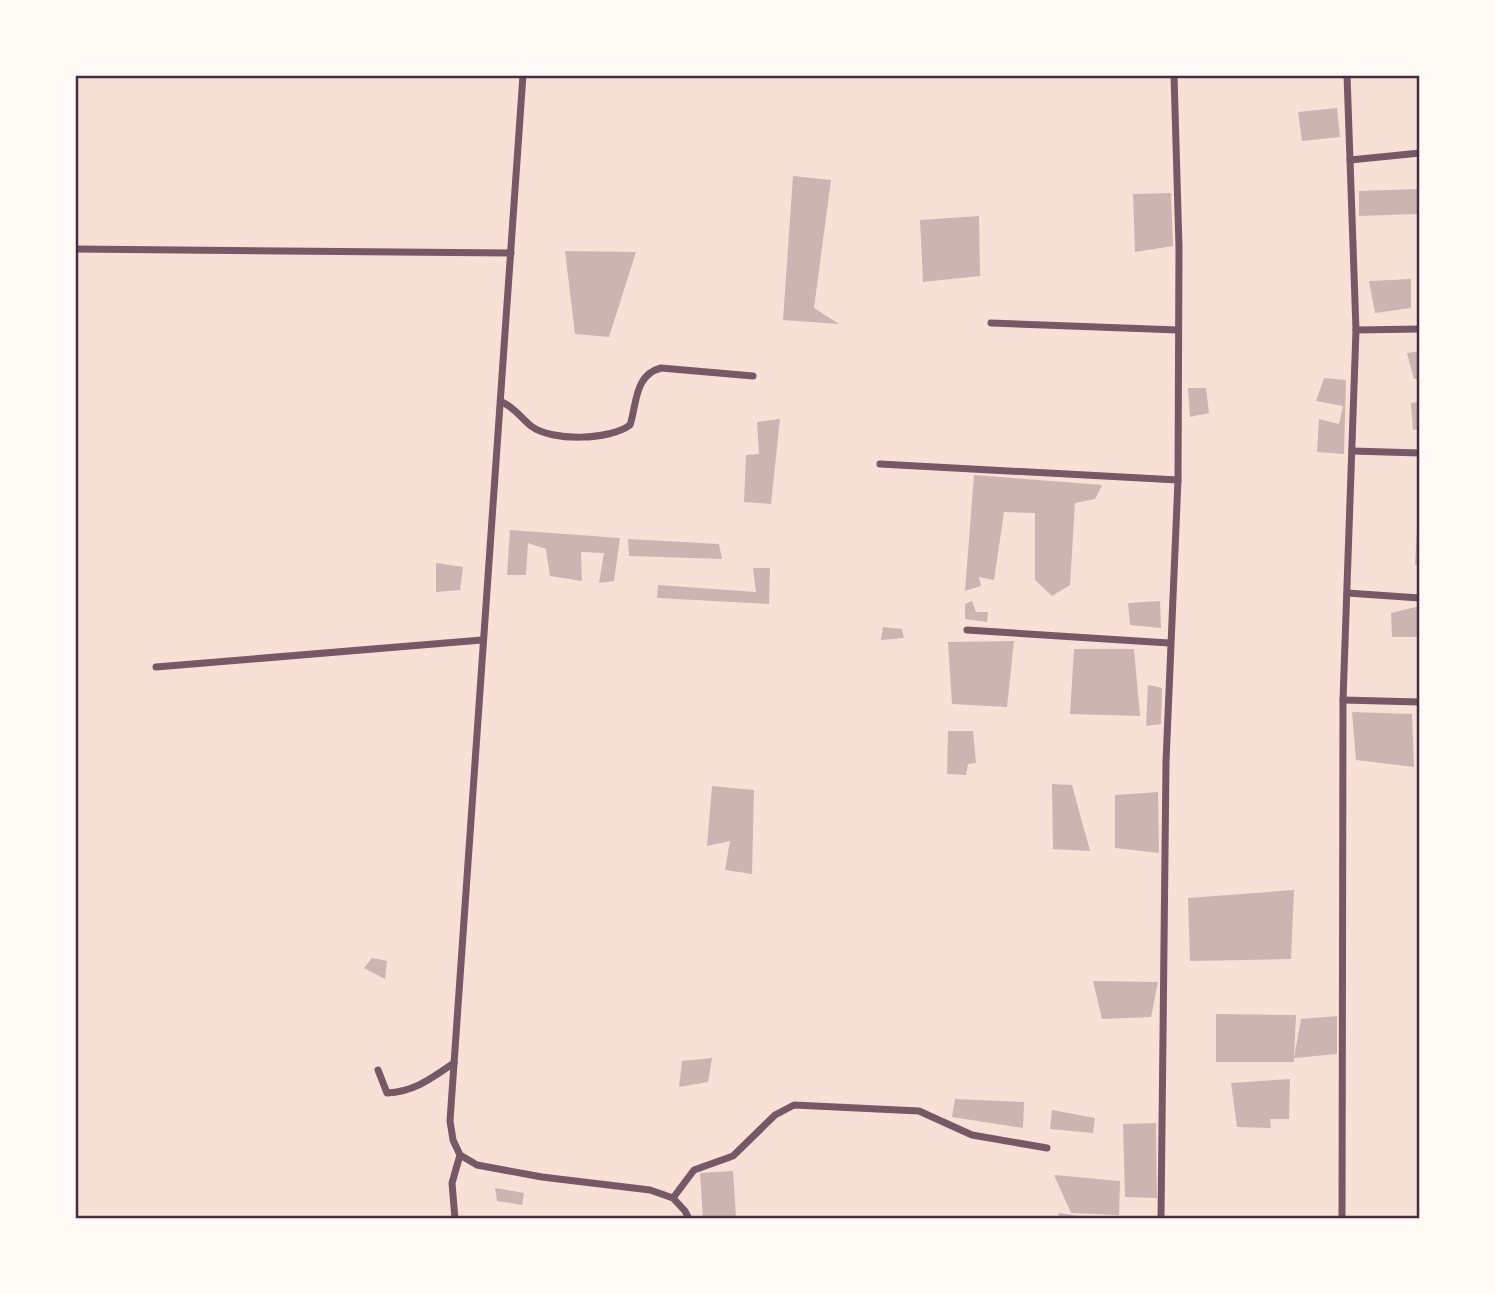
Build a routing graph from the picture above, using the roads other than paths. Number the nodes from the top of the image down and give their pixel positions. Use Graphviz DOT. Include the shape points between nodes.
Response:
graph roads {
  1 [pos="523,75"];
  2 [pos="1174,75"];
  3 [pos="1347,75"];
  4 [pos="1420,153"];
  5 [pos="1350,160"];
  6 [pos="75,249"];
  7 [pos="511,253"];
  8 [pos="991,323"];
  9 [pos="1420,329"];
  10 [pos="1178,330"];
  11 [pos="1356,330"];
  12 [pos="753,376"];
  13 [pos="502,402"];
  14 [pos="1352,451"];
  15 [pos="1420,453"];
  16 [pos="880,464"];
  17 [pos="1178,480"];
  18 [pos="1347,593"];
  19 [pos="1420,598"];
  20 [pos="967,630"];
  21 [pos="482,640"];
  22 [pos="1169,643"];
  23 [pos="156,667"];
  24 [pos="1343,700"];
  25 [pos="1420,702"];
  26 [pos="454,1063"];
  27 [pos="378,1070"];
  28 [pos="1047,1147"];
  29 [pos="460,1155"];
  30 [pos="673,1198"];
  31 [pos="455,1219"];
  32 [pos="689,1219"];
  33 [pos="1161,1219"];
  34 [pos="1342,1219"];
  1 -- 7 [label="street"];
  2 -- 10 [label="street"];
  3 -- 5 [label="street"];
  4 -- 5 [label="street"];
  5 -- 11 [label="street"];
  6 -- 7 [label="street"];
  7 -- 13 [label="street"];
  8 -- 10 [label="street"];
  9 -- 11 [label="street"];
  10 -- 17 [label="street"];
  11 -- 14 [label="street"];
  12 -- 13 [label="street" via="653,370 638,388 630,425 606,436 550,434 533,428"];
  13 -- 21 [label="street"];
  14 -- 15 [label="street"];
  14 -- 18 [label="street"];
  16 -- 17 [label="street"];
  17 -- 22 [label="street"];
  18 -- 19 [label="street"];
  18 -- 24 [label="street"];
  20 -- 22 [label="street"];
  21 -- 23 [label="street"];
  21 -- 26 [label="street"];
  22 -- 33 [label="street"];
  24 -- 25 [label="street"];
  24 -- 34 [label="street"];
  26 -- 27 [label="street" via="420,1086 401,1092 387,1093"];
  26 -- 29 [label="street" via="450,1121"];
  28 -- 30 [label="street" via="972,1135 919,1111 794,1105 775,1115 733,1156 694,1170"];
  29 -- 30 [label="street" via="477,1165 650,1190"];
  29 -- 31 [label="street" via="452,1183"];
  30 -- 32 [label="street"];
}
